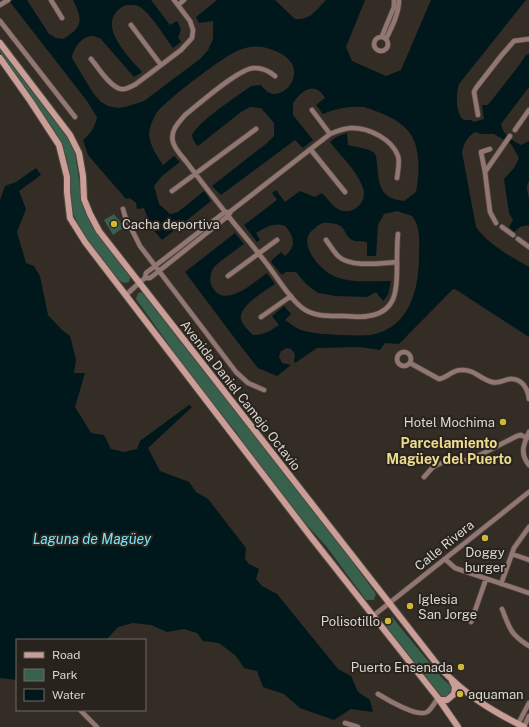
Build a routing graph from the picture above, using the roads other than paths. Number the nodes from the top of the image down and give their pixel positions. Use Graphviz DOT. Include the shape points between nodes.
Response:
graph roads {
  1 [pos="8,0"];
  2 [pos="51,0"];
  3 [pos="174,0"];
  4 [pos="184,0"];
  5 [pos="394,0"];
  6 [pos="399,0"];
  7 [pos="0,5"];
  8 [pos="178,5"];
  9 [pos="62,18"];
  10 [pos="0,21"];
  11 [pos="131,25"];
  12 [pos="529,39"];
  13 [pos="0,43"];
  14 [pos="0,58"];
  15 [pos="91,59"];
  16 [pos="161,65"];
  17 [pos="275,76"];
  18 [pos="312,110"];
  19 [pos="529,110"];
  20 [pos="478,115"];
  21 [pos="75,118"];
  22 [pos="256,129"];
  23 [pos="515,130"];
  24 [pos="330,134"];
  25 [pos="510,136"];
  26 [pos="490,149"];
  27 [pos="311,150"];
  28 [pos="485,172"];
  29 [pos="195,174"];
  30 [pos="397,178"];
  31 [pos="172,191"];
  32 [pos="345,192"];
  33 [pos="123,209"];
  34 [pos="228,213"];
  35 [pos="496,223"];
  36 [pos="504,229"];
  37 [pos="398,234"];
  38 [pos="512,235"];
  39 [pos="518,239"];
  40 [pos="277,240"];
  41 [pos="326,240"];
  42 [pos="529,247"];
  43 [pos="259,254"];
  44 [pos="397,262"];
  45 [pos="156,266"];
  46 [pos="159,271"];
  47 [pos="228,276"];
  48 [pos="145,278"];
  49 [pos="140,282"];
  50 [pos="126,296"];
  51 [pos="291,296"];
  52 [pos="262,317"];
  53 [pos="410,363"];
  54 [pos="264,390"];
  55 [pos="529,399"];
  56 [pos="529,432"];
  57 [pos="526,438"];
  58 [pos="529,465"];
  59 [pos="424,477"];
  60 [pos="529,492"];
  61 [pos="529,527"];
  62 [pos="512,554"];
  63 [pos="445,559"];
  64 [pos="529,560"];
  65 [pos="486,578"];
  66 [pos="501,584"];
  67 [pos="529,594"];
  68 [pos="389,604"];
  69 [pos="502,609"];
  70 [pos="373,616"];
  71 [pos="471,622"];
  72 [pos="529,646"];
  73 [pos="452,681"];
  74 [pos="378,694"];
  75 [pos="439,699"];
  76 [pos="529,703"];
  77 [pos="80,711"];
  78 [pos="529,716"];
  79 [pos="345,722"];
  80 [pos="521,726"];
  81 [pos="96,727"];
  82 [pos="358,727"];
  83 [pos="458,727"];
  1 -- 7 [label="street"];
  2 -- 9 [label="street"];
  3 -- 8 [label="street"];
  4 -- 8 [label="street"];
  5 -- 6 [label="street" via="384,37 397,12"];
  8 -- 16 [label="street" via="190,21 192,38"];
  10 -- 21 [label="street"];
  11 -- 16 [label="street"];
  12 -- 20 [label="street" via="514,41 476,88 474,92"];
  13 -- 49 [label="main road, Avenida Daniel Camejo Octavio" via="70,135 79,153 84,199 90,214"];
  14 -- 50 [label="main road" via="59,145 67,177 70,218"];
  15 -- 16 [label="street" via="113,84 121,89 136,84"];
  17 -- 29 [label="street" via="260,68 253,67 242,71 178,123 174,129 173,142"];
  18 -- 24 [label="street"];
  19 -- 23 [label="street"];
  22 -- 29 [label="street"];
  24 -- 27 [label="street"];
  24 -- 30 [label="street" via="353,128 387,141 399,158"];
  25 -- 28 [label="street"];
  26 -- 28 [label="street" via="481,152"];
  27 -- 32 [label="street"];
  27 -- 34 [label="street"];
  28 -- 35 [label="street" via="490,212"];
  29 -- 31 [label="street"];
  29 -- 34 [label="street"];
  33 -- 45 [label="street" via="134,234"];
  34 -- 43 [label="street"];
  34 -- 45 [label="street"];
  34 -- 46 [label="street"];
  36 -- 38 [label="street"];
  37 -- 44 [label="street"];
  39 -- 42 [label="street"];
  40 -- 43 [label="street"];
  41 -- 44 [label="street" via="338,256 348,262"];
  43 -- 47 [label="street"];
  43 -- 51 [label="street"];
  44 -- 51 [label="street" via="395,296 391,304 372,316 321,316 306,310"];
  45 -- 46 [label="street"];
  45 -- 48 [label="street" via="146,273"];
  46 -- 48 [label="street" via="150,278"];
  46 -- 54 [label="street" via="236,372 248,383"];
  48 -- 49 [label="street"];
  49 -- 50 [label="street"];
  49 -- 68 [label="main road, Avenida Daniel Camejo Octavio"];
  50 -- 70 [label="main road"];
  51 -- 52 [label="street"];
  53 -- 55 [label="street" via="439,379 454,371 463,370 475,372 492,382 514,380 526,386"];
  56 -- 57 [label="street"];
  57 -- 58 [label="street" via="522,452"];
  57 -- 59 [label="street" via="517,436 468,460 444,462 433,467"];
  60 -- 63 [label="street, Calle Rivera"];
  61 -- 62 [label="street"];
  62 -- 64 [label="street"];
  62 -- 66 [label="street"];
  63 -- 65 [label="street" via="455,568"];
  63 -- 68 [label="street, Calle Rivera"];
  65 -- 66 [label="street"];
  65 -- 71 [label="street"];
  66 -- 67 [label="street"];
  68 -- 70 [label="street, Calle Rivera"];
  68 -- 73 [label="main road, Avenida Daniel Camejo Octavio"];
  69 -- 72 [label="street" via="511,631"];
  70 -- 75 [label="main road"];
  73 -- 75 [label="main road" via="455,687 454,694 447,700"];
  73 -- 80 [label="main road, Avenida Daniel Camejo Octavio" via="492,711"];
  74 -- 75 [label="street" via="415,712 425,713"];
  75 -- 83 [label="main road"];
  76 -- 80 [label="street"];
  77 -- 81 [label="street"];
  78 -- 80 [label="street"];
  79 -- 82 [label="street"];
}
